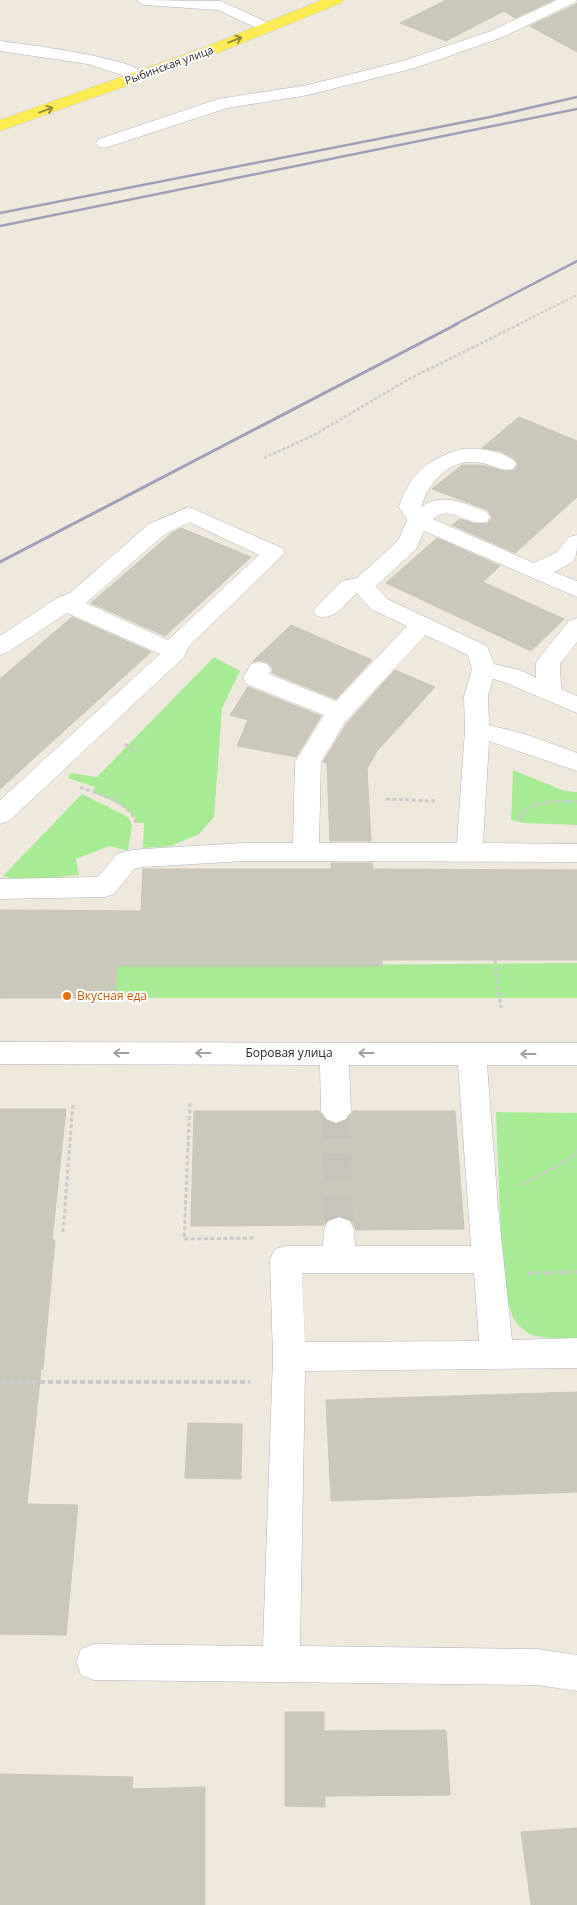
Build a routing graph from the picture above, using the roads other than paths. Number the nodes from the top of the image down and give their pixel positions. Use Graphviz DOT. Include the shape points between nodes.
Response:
graph roads {
  1 [pos="145,0"];
  2 [pos="236,0"];
  3 [pos="336,0"];
  4 [pos="569,0"];
  5 [pos="221,6"];
  6 [pos="267,28"];
  7 [pos="0,46"];
  8 [pos="140,76"];
  9 [pos="0,126"];
  10 [pos="105,142"];
  11 [pos="505,464"];
  12 [pos="479,517"];
  13 [pos="418,520"];
  14 [pos="577,542"];
  15 [pos="535,572"];
  16 [pos="363,585"];
  17 [pos="577,590"];
  18 [pos="65,603"];
  19 [pos="324,612"];
  20 [pos="422,624"];
  21 [pos="564,634"];
  22 [pos="0,647"];
  23 [pos="176,652"];
  24 [pos="484,669"];
  25 [pos="259,670"];
  26 [pos="549,693"];
  27 [pos="577,705"];
  28 [pos="339,712"];
  29 [pos="477,730"];
  30 [pos="577,762"];
  31 [pos="0,815"];
  32 [pos="306,852"];
  33 [pos="469,852"];
  34 [pos="577,852"];
  35 [pos="0,889"];
  36 [pos="0,1053"];
  37 [pos="334,1053"];
  38 [pos="472,1054"];
  39 [pos="577,1054"];
  40 [pos="336,1111"];
  41 [pos="489,1267"];
  42 [pos="577,1353"];
  43 [pos="497,1355"];
  44 [pos="288,1369"];
  45 [pos="94,1662"];
  46 [pos="281,1664"];
  47 [pos="577,1673"];
  1 -- 5 [label="street"];
  2 -- 5 [label="street"];
  3 -- 6 [label="main road, Рыбинская улица"];
  4 -- 10 [label="street" via="497,34 409,65 308,90 224,103"];
  5 -- 6 [label="street"];
  8 -- 6 [label="main road, Рыбинская улица, one-way"];
  7 -- 8 [label="street" via="116,65"];
  9 -- 8 [label="main road, Рыбинская улица, one-way"];
  11 -- 13 [label="street" via="470,454 442,462 417,487 410,506"];
  12 -- 13 [label="street" via="452,506 434,507"];
  13 -- 15 [label="street"];
  13 -- 16 [label="street" via="395,565"];
  14 -- 15 [label="street" via="565,557"];
  15 -- 17 [label="street"];
  16 -- 19 [label="street" via="350,586"];
  16 -- 20 [label="street" via="379,604"];
  18 -- 22 [label="street"];
  18 -- 23 [label="street"];
  18 -- 23 [label="street" via="78,598 157,529 189,514 274,553 178,643"];
  20 -- 24 [label="street" via="479,651"];
  20 -- 28 [label="street" via="365,667"];
  21 -- 26 [label="street" via="548,663"];
  23 -- 31 [label="street"];
  24 -- 26 [label="street" via="512,676"];
  24 -- 29 [label="street" via="476,696"];
  25 -- 28 [label="street" via="255,678"];
  26 -- 27 [label="street"];
  28 -- 32 [label="street" via="308,762"];
  29 -- 30 [label="street"];
  29 -- 33 [label="street"];
  32 -- 33 [label="street"];
  32 -- 35 [label="street" via="143,858 126,861 105,887"];
  33 -- 34 [label="street"];
  37 -- 36 [label="street, Боровая улица, one-way"];
  38 -- 37 [label="street, Боровая улица, one-way"];
  37 -- 40 [label="street"];
  39 -- 38 [label="street, Боровая улица, one-way"];
  38 -- 41 [label="street"];
  41 -- 43 [label="street"];
  41 -- 44 [label="street" via="339,1245 286,1259"];
  42 -- 43 [label="street"];
  43 -- 44 [label="street"];
  44 -- 46 [label="street"];
  45 -- 46 [label="street"];
  46 -- 47 [label="street" via="537,1667"];
}
